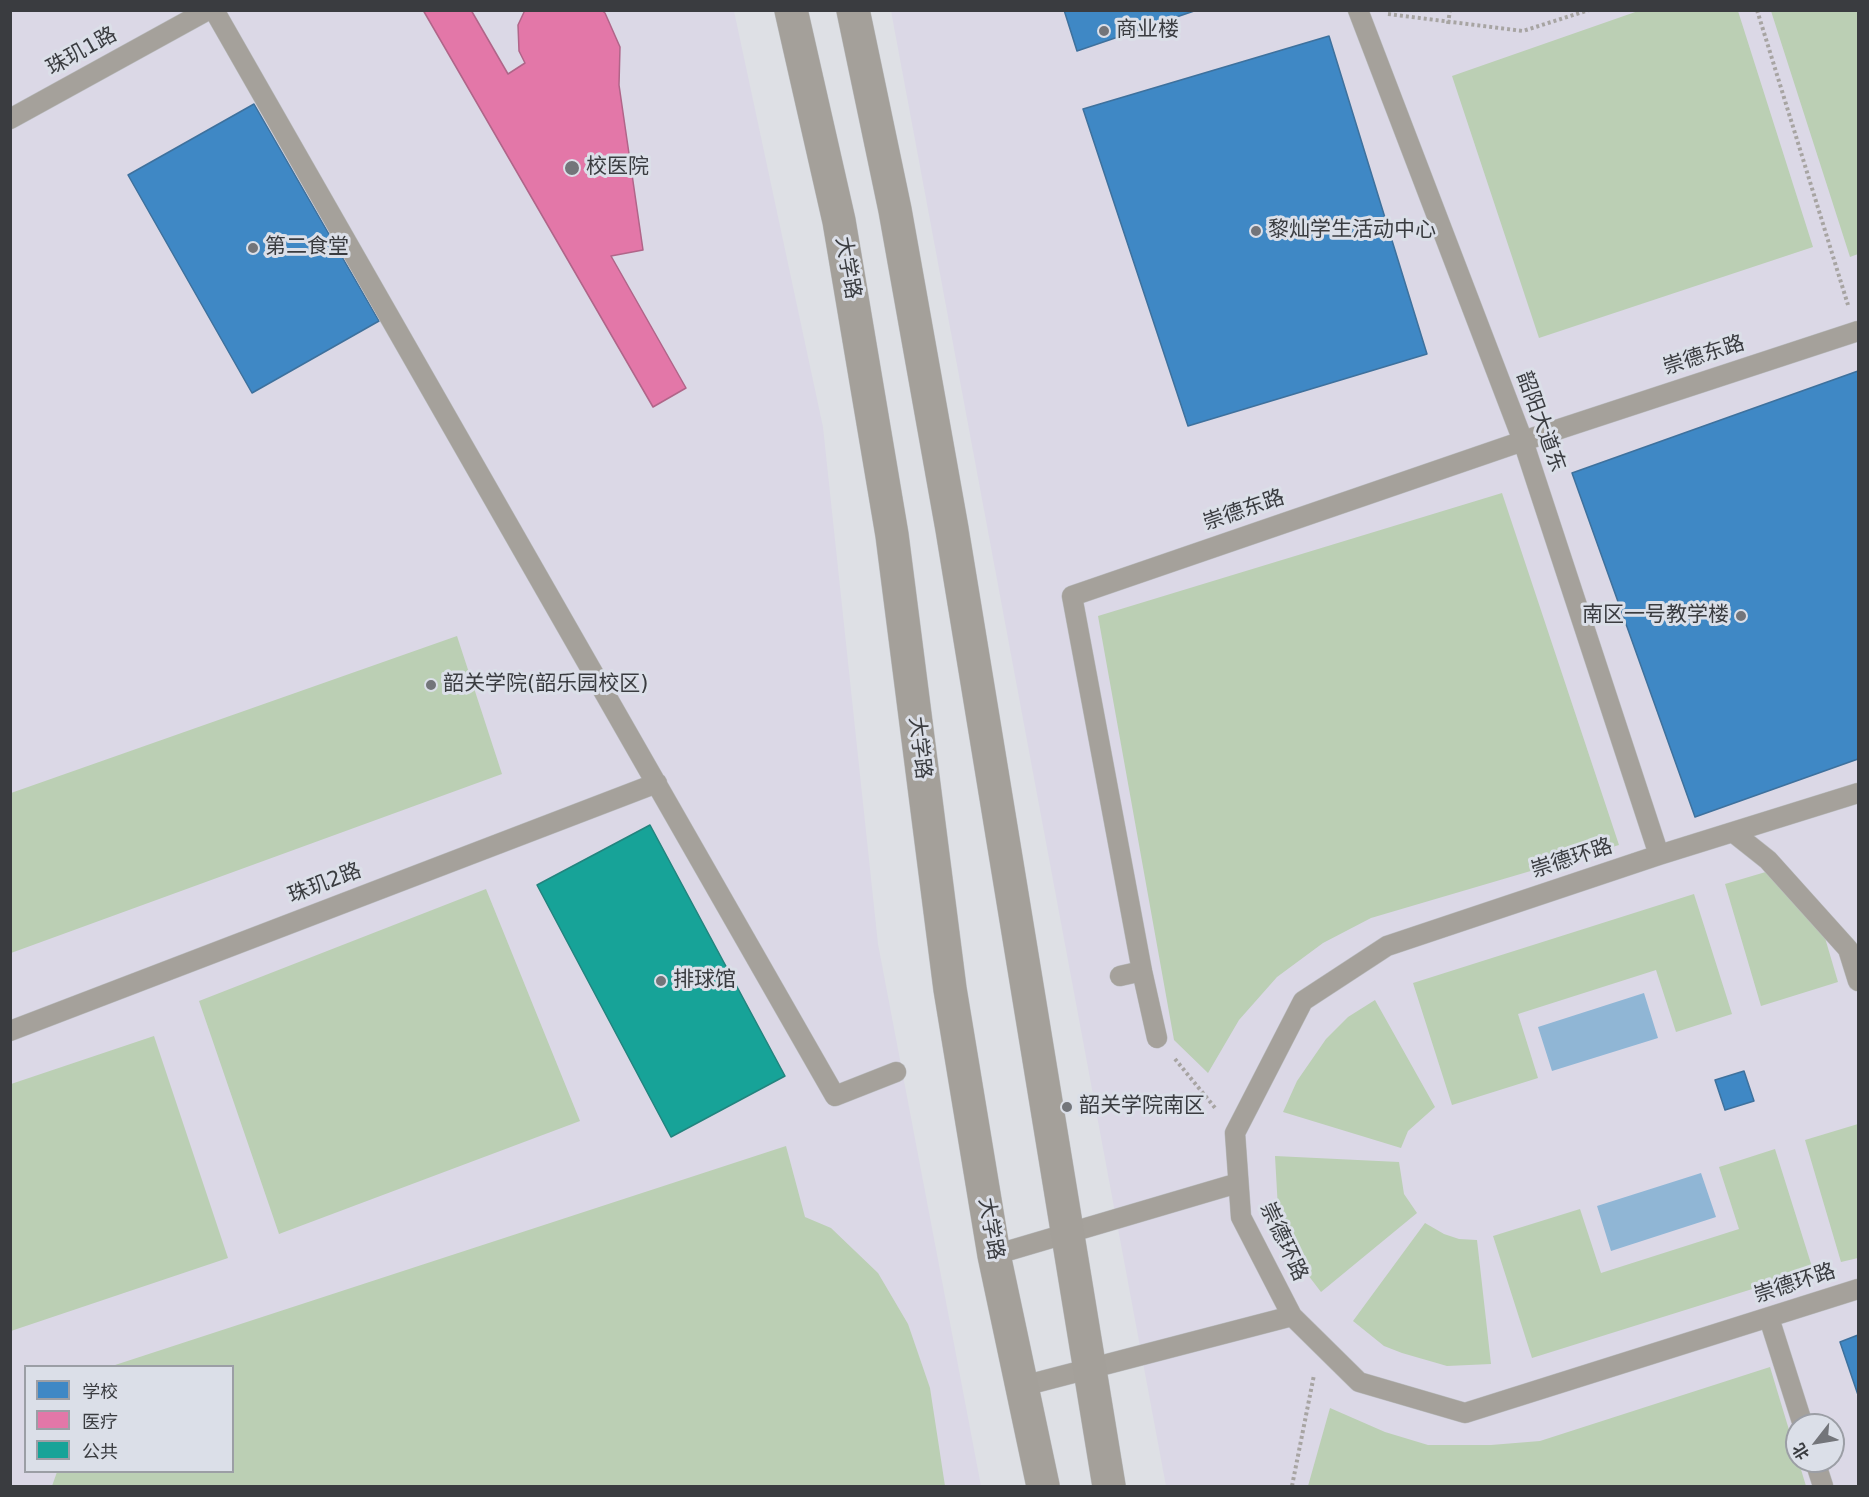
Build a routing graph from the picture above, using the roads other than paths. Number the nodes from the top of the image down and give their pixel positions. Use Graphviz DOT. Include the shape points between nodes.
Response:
graph roads {
  1 [pos="208,10"];
  2 [pos="214,10"];
  3 [pos="791,10"];
  4 [pos="853,10"];
  5 [pos="1358,10"];
  6 [pos="10,119"];
  7 [pos="1857,332"];
  8 [pos="1522,441"];
  9 [pos="657,783"];
  10 [pos="1858,793"];
  11 [pos="1734,833"];
  12 [pos="1659,855"];
  13 [pos="1142,971"];
  14 [pos="1120,976"];
  15 [pos="1858,981"];
  16 [pos="10,1031"];
  17 [pos="1157,1038"];
  18 [pos="896,1072"];
  19 [pos="1238,1183"];
  20 [pos="1067,1235"];
  21 [pos="994,1255"];
  22 [pos="1858,1289"];
  23 [pos="1292,1316"];
  24 [pos="1770,1318"];
  25 [pos="1090,1370"];
  26 [pos="1023,1386"];
  27 [pos="1799,1413"];
  28 [pos="1042,1486"];
  29 [pos="1109,1486"];
  1 -- 6 [label="lane, 珠玑1路"];
  2 -- 9 [label="lane"];
  3 -- 21 [label="main road, 大学路" via="839,221 892,535 950,989"];
  4 -- 20 [label="main road" via="895,210 945,494"];
  5 -- 8 [label="lane, 韶阳大道东"];
  7 -- 8 [label="lane, 崇德东路"];
  8 -- 12 [label="lane, 韶阳大道东"];
  8 -- 13 [label="lane, 崇德东路" via="1072,596"];
  9 -- 16 [label="lane, 珠玑2路"];
  9 -- 18 [label="lane" via="836,1096"];
  10 -- 11 [label="lane, 崇德环路"];
  11 -- 12 [label="lane, 崇德环路"];
  11 -- 15 [label="lane" via="1768,860 1848,949"];
  12 -- 19 [label="lane, 崇德环路" via="1387,946 1303,1001 1235,1132"];
  13 -- 14 [label="lane"];
  13 -- 17 [label="lane, 崇德东路"];
  19 -- 20 [label="lane"];
  19 -- 23 [label="lane, 崇德环路" via="1241,1217"];
  20 -- 21 [label="lane"];
  20 -- 25 [label="main road"];
  21 -- 26 [label="main road, 大学路"];
  22 -- 24 [label="lane, 崇德环路"];
  23 -- 24 [label="lane, 崇德环路" via="1359,1382 1465,1413"];
  23 -- 25 [label="lane"];
  24 -- 27 [label="lane"];
  25 -- 26 [label="lane"];
  25 -- 29 [label="main road"];
  26 -- 28 [label="main road, 大学路"];
}
